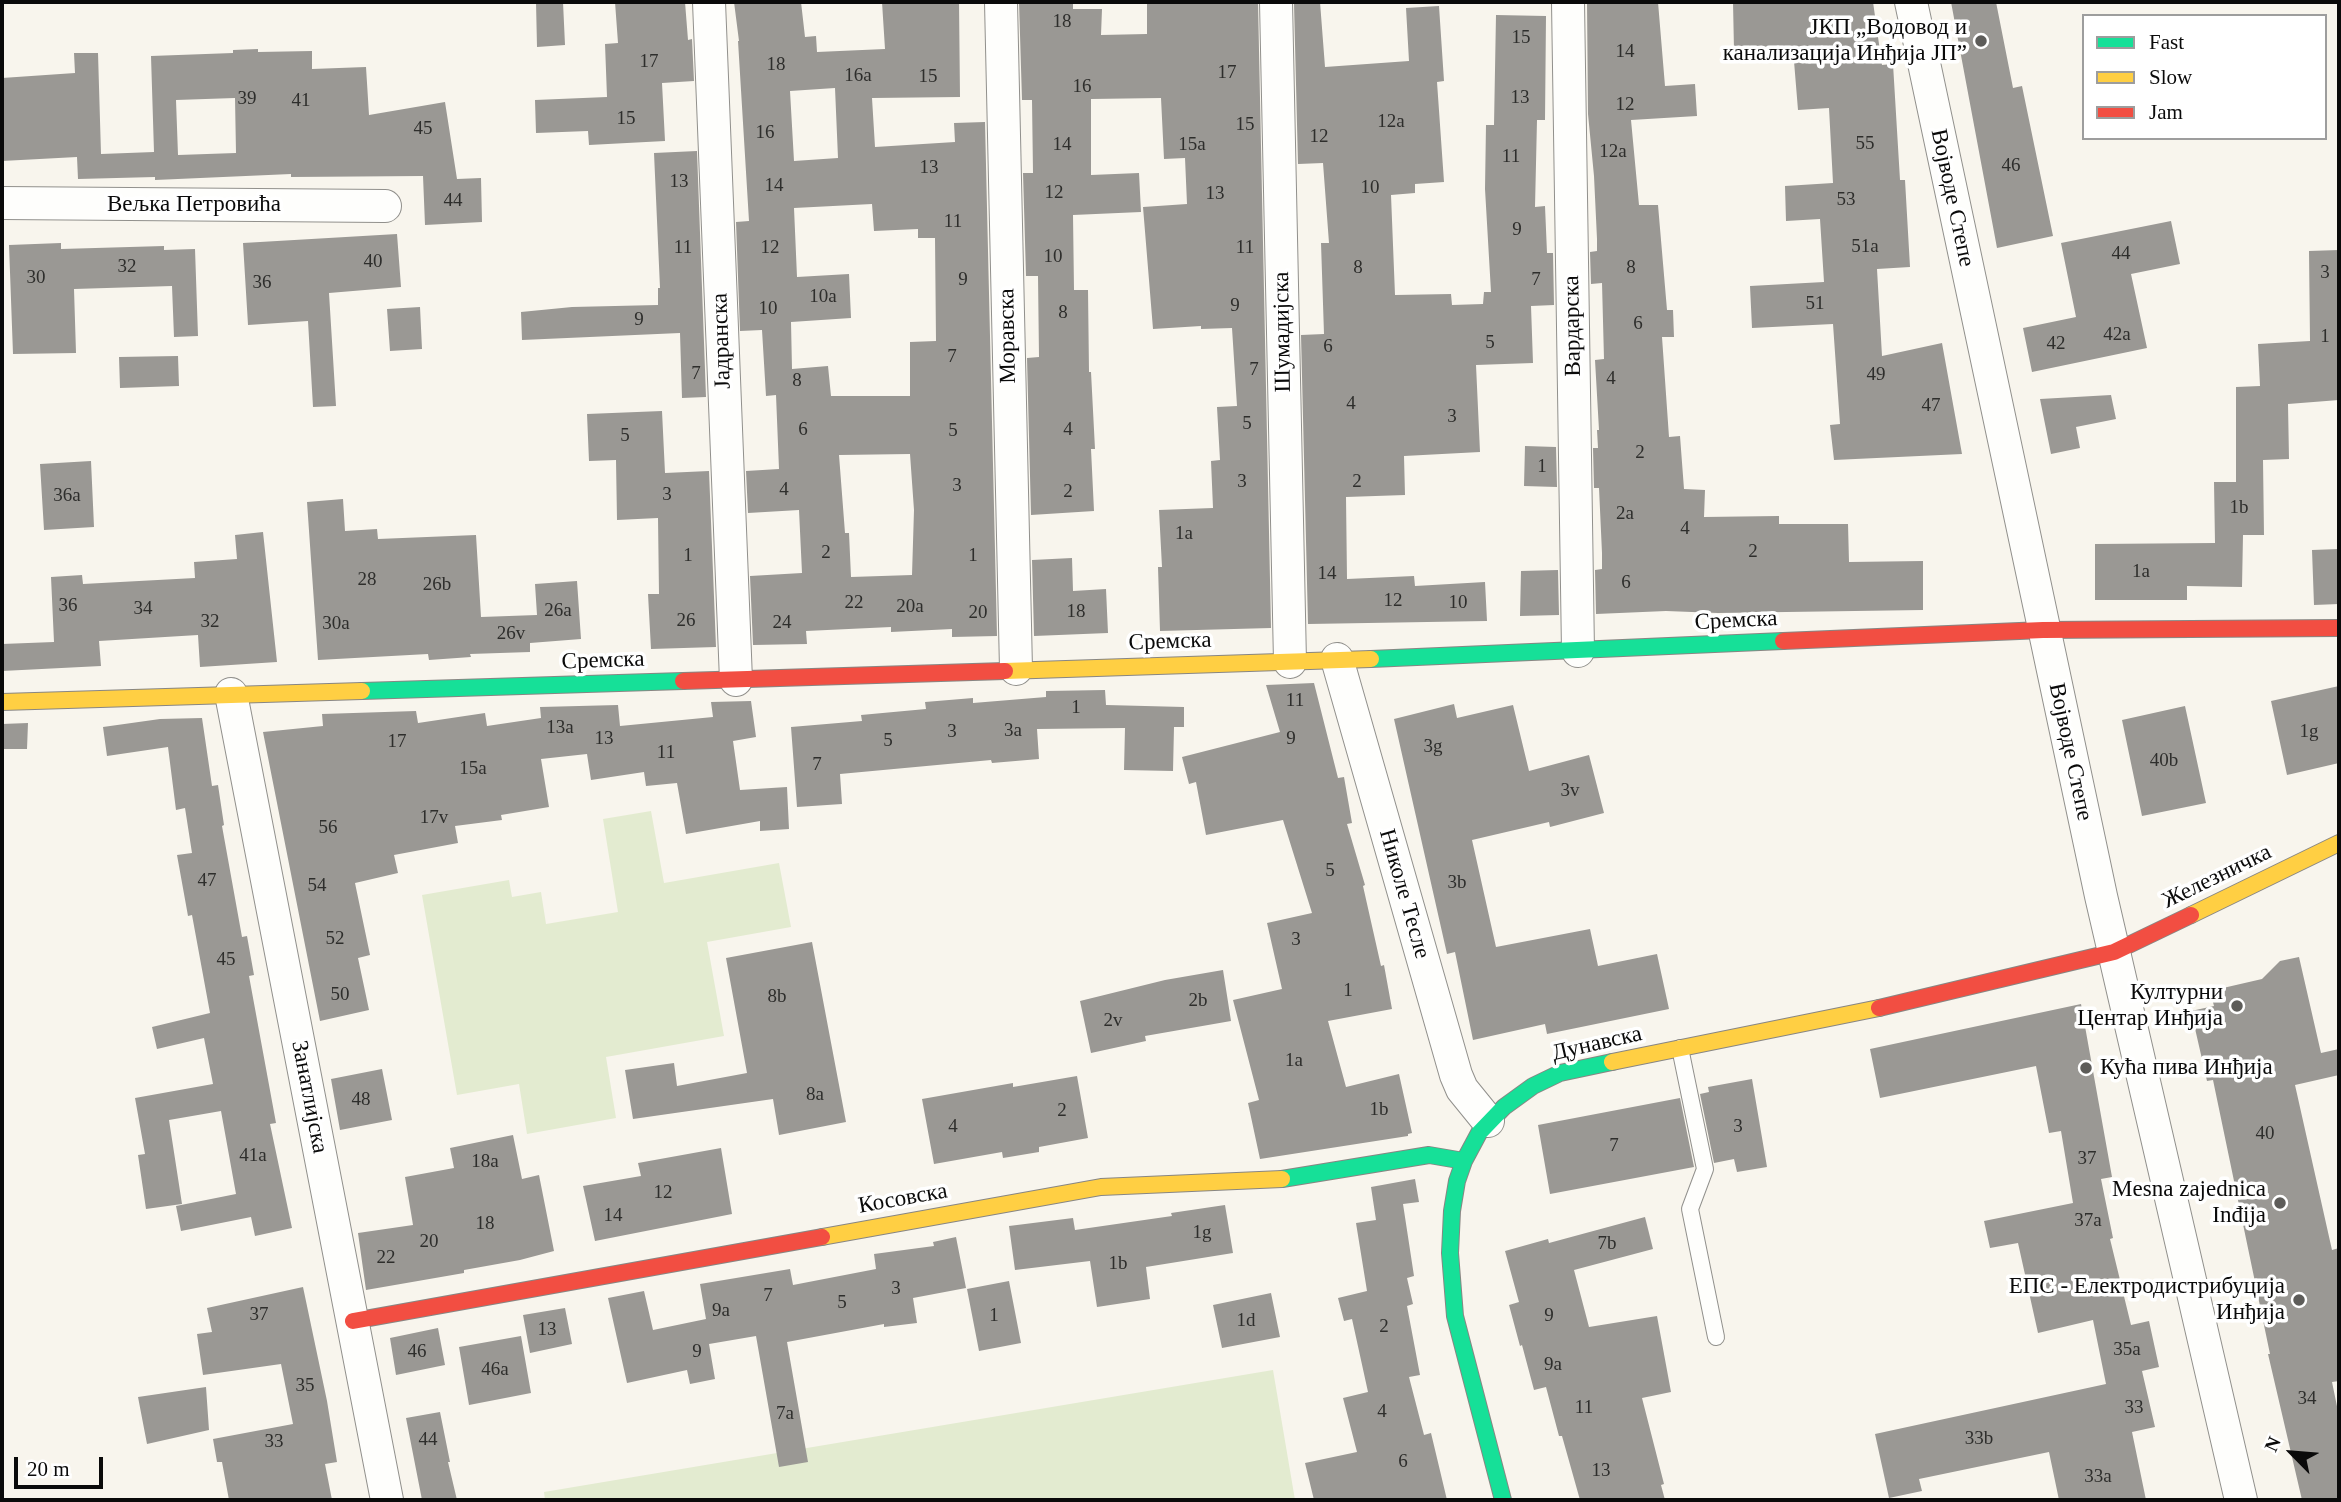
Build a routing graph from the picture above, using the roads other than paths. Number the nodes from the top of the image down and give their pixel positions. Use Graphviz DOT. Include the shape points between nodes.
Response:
graph roads {
  1 [pos="709,2"];
  2 [pos="1001,2"];
  3 [pos="1276,2"];
  4 [pos="1568,2"];
  5 [pos="1911,2"];
  6 [pos="2,203"];
  7 [pos="385,206"];
  8 [pos="2339,628"];
  9 [pos="2043,630"];
  10 [pos="1578,651"];
  11 [pos="1337,659"];
  12 [pos="1290,662"];
  13 [pos="1016,669"];
  14 [pos="736,680"];
  15 [pos="231,694"];
  16 [pos="2,702"];
  17 [pos="2339,843"];
  18 [pos="2114,952"];
  19 [pos="1680,1048"];
  20 [pos="1488,1121"];
  21 [pos="1464,1161"];
  22 [pos="353,1321"];
  23 [pos="1716,1337"];
  24 [pos="387,1500"];
  25 [pos="1503,1500"];
  26 [pos="2241,1500"];
  1 -- 14 [label="street, Јадранска"];
  2 -- 13 [label="street, Моравска"];
  3 -- 12 [label="street, Шумадијска"];
  4 -- 10 [label="street, Вардарска"];
  5 -- 9 [label="street, Војводе Степе"];
  6 -- 7 [label="street, Вељка Петровића"];
  8 -- 9 [label="street, Сремска"];
  9 -- 10 [label="street, Сремска"];
  9 -- 18 [label="street, Војводе Степе"];
  10 -- 11 [label="street, Сремска"];
  11 -- 12 [label="street, Сремска"];
  11 -- 20 [label="street, Николе Тесле" via="1456,1075"];
  12 -- 13 [label="street, Сремска"];
  13 -- 14 [label="street, Сремска"];
  14 -- 15 [label="street, Сремска"];
  15 -- 16 [label="street, Сремска"];
  15 -- 22 [label="street, Занатлијска"];
  17 -- 18 [label="street, Железничка"];
  18 -- 19 [label="street, Дунавска" via="1916,1000"];
  18 -- 26 [label="street, Војводе Степе"];
  19 -- 20 [label="street, Дунавска" via="1560,1073 1533,1086"];
  19 -- 23 [label="lane" via="1705,1169 1690,1209"];
  20 -- 21 [label="street, Дунавска"];
  21 -- 22 [label="street, Косовска" via="1429,1155 1270,1181 1091,1189"];
  21 -- 25 [label="street, Дунавска" via="1452,1211 1455,1315"];
  22 -- 24 [label="street, Занатлијска"];
}
